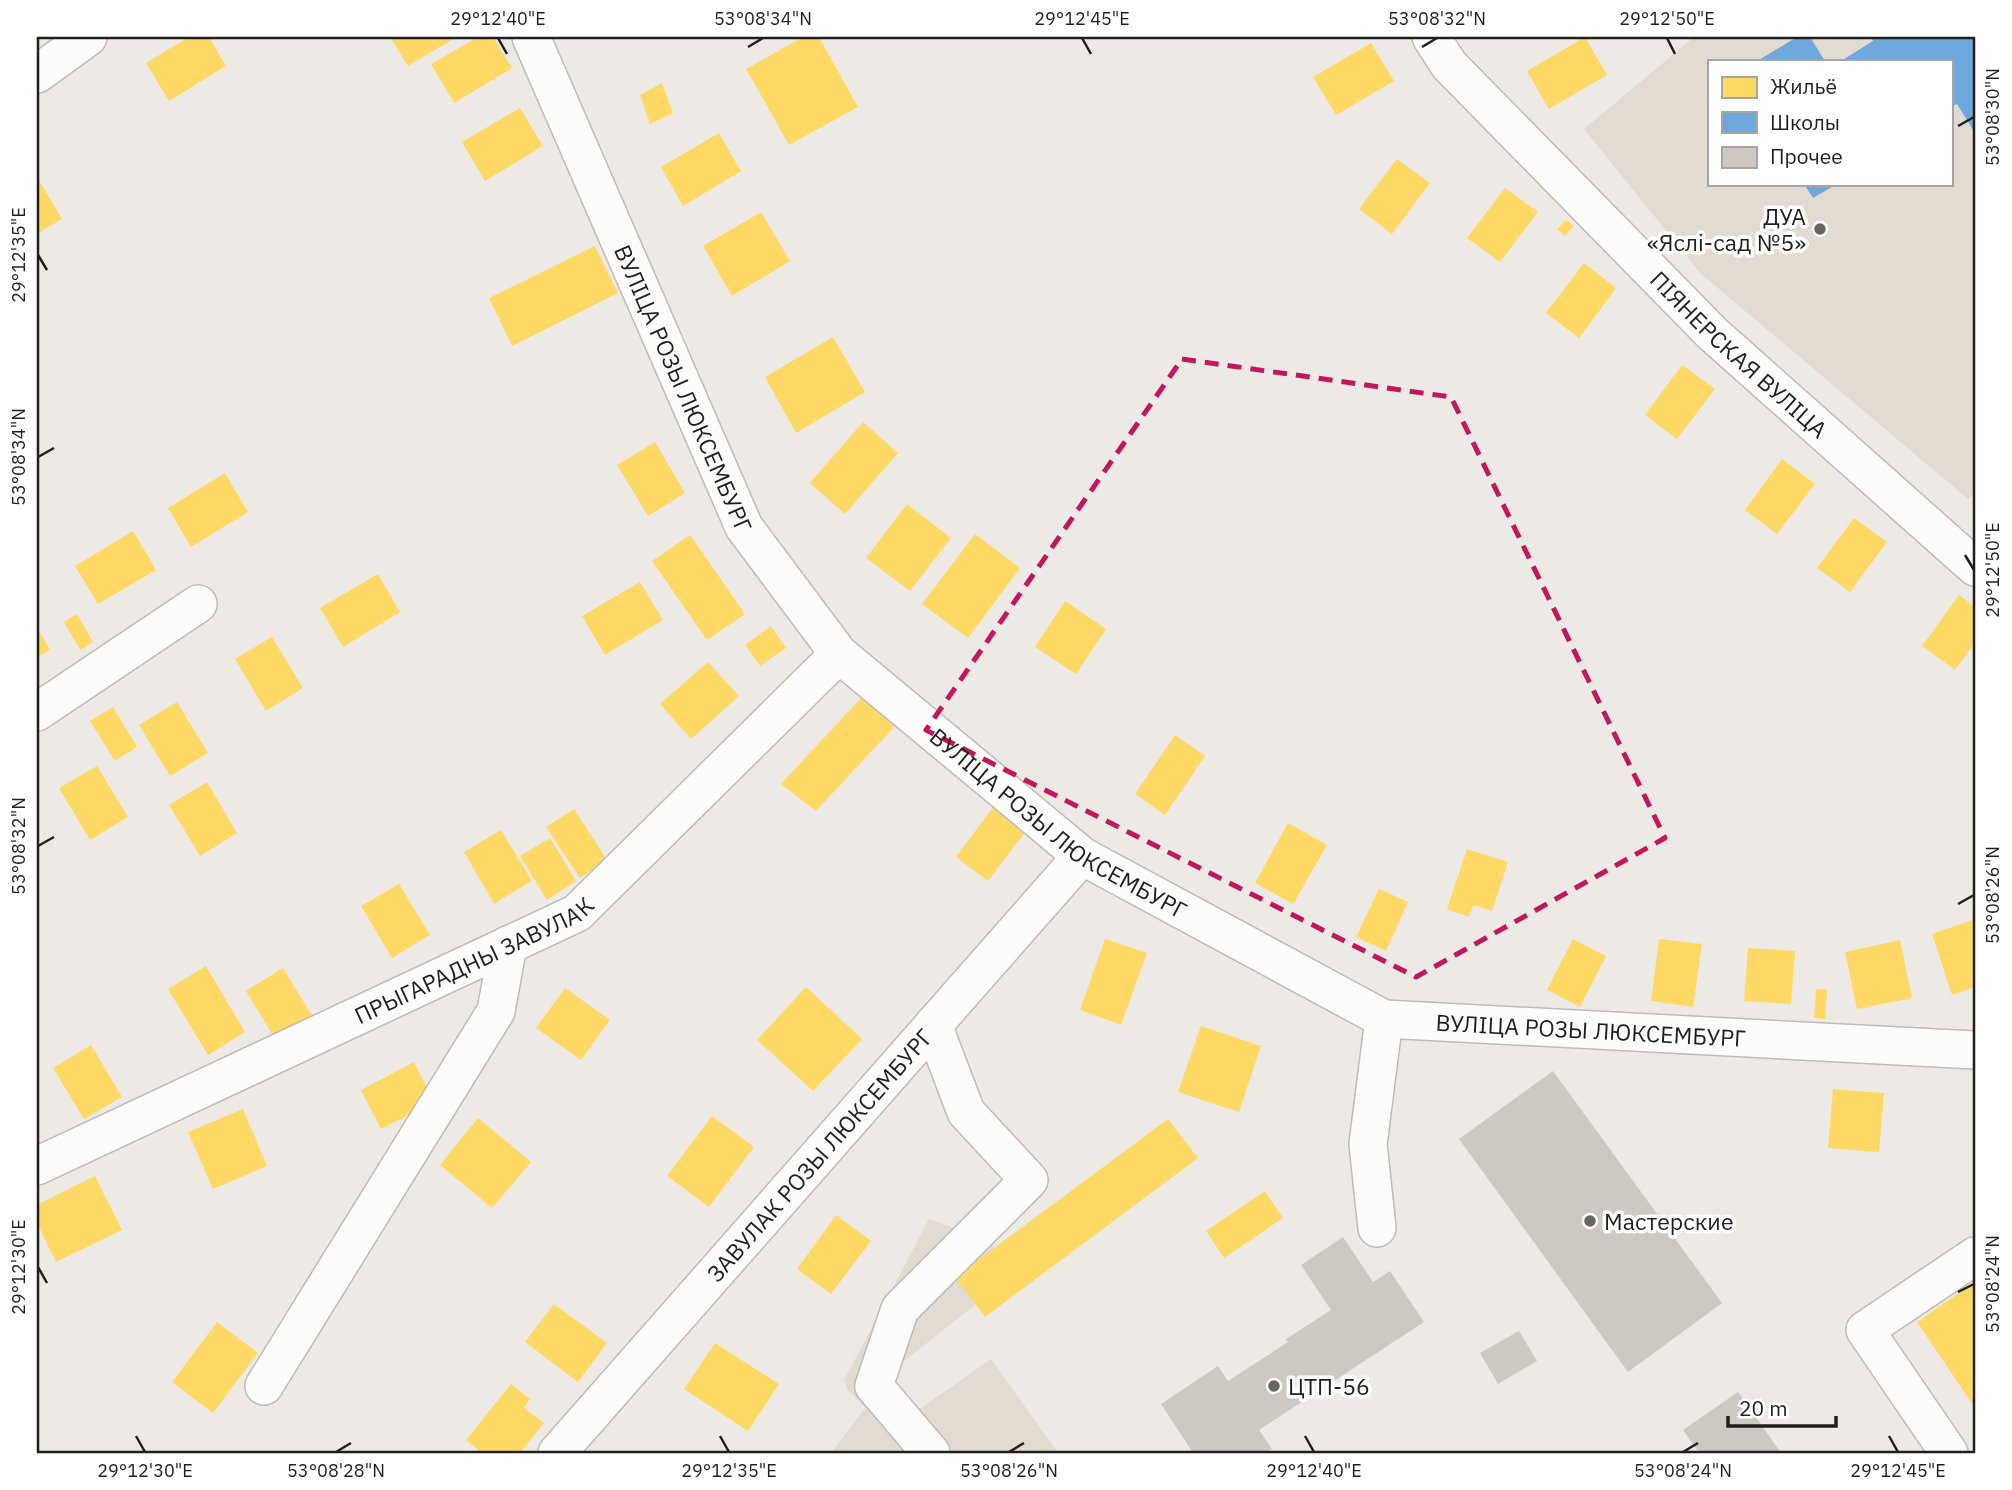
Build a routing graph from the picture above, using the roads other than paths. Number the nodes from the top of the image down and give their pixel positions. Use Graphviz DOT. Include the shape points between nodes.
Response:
graph roads {
  1 [pos="88,37"];
  2 [pos="531,37"];
  3 [pos="1431,37"];
  4 [pos="37,74"];
  5 [pos="1975,566"];
  6 [pos="198,604"];
  7 [pos="839,654"];
  8 [pos="37,712"];
  9 [pos="1082,856"];
  10 [pos="508,945"];
  11 [pos="1384,1019"];
  12 [pos="933,1025"];
  13 [pos="1975,1050"];
  14 [pos="37,1166"];
  15 [pos="1377,1228"];
  16 [pos="1975,1256"];
  17 [pos="264,1386"];
  18 [pos="557,1453"];
  19 [pos="931,1453"];
  20 [pos="1949,1453"];
  1 -- 4 [label="street"];
  2 -- 7 [label="street, ВУЛІЦА РОЗЫ ЛЮКСЕМБУРГ" via="744,527"];
  3 -- 5 [label="street, ПІЯНЕРСКАЯ ВУЛІЦА" via="1449,65 1713,334"];
  6 -- 8 [label="street"];
  7 -- 9 [label="street, ВУЛІЦА РОЗЫ ЛЮКСЕМБУРГ"];
  7 -- 10 [label="street, ПРЫГАРАДНЫ ЗАВУЛАК" via="577,913"];
  9 -- 11 [label="street, ВУЛІЦА РОЗЫ ЛЮКСЕМБУРГ"];
  9 -- 12 [label="street, ЗАВУЛАК РОЗЫ ЛЮКСЕМБУРГ"];
  10 -- 14 [label="street, ПРЫГАРАДНЫ ЗАВУЛАК"];
  10 -- 17 [label="street" via="496,1011"];
  11 -- 13 [label="street, ВУЛІЦА РОЗЫ ЛЮКСЕМБУРГ"];
  11 -- 15 [label="street" via="1368,1144"];
  12 -- 18 [label="street, ЗАВУЛАК РОЗЫ ЛЮКСЕМБУРГ"];
  12 -- 19 [label="street" via="965,1112 1029,1180 900,1309 874,1386"];
  16 -- 20 [label="street" via="1865,1330"];
}
